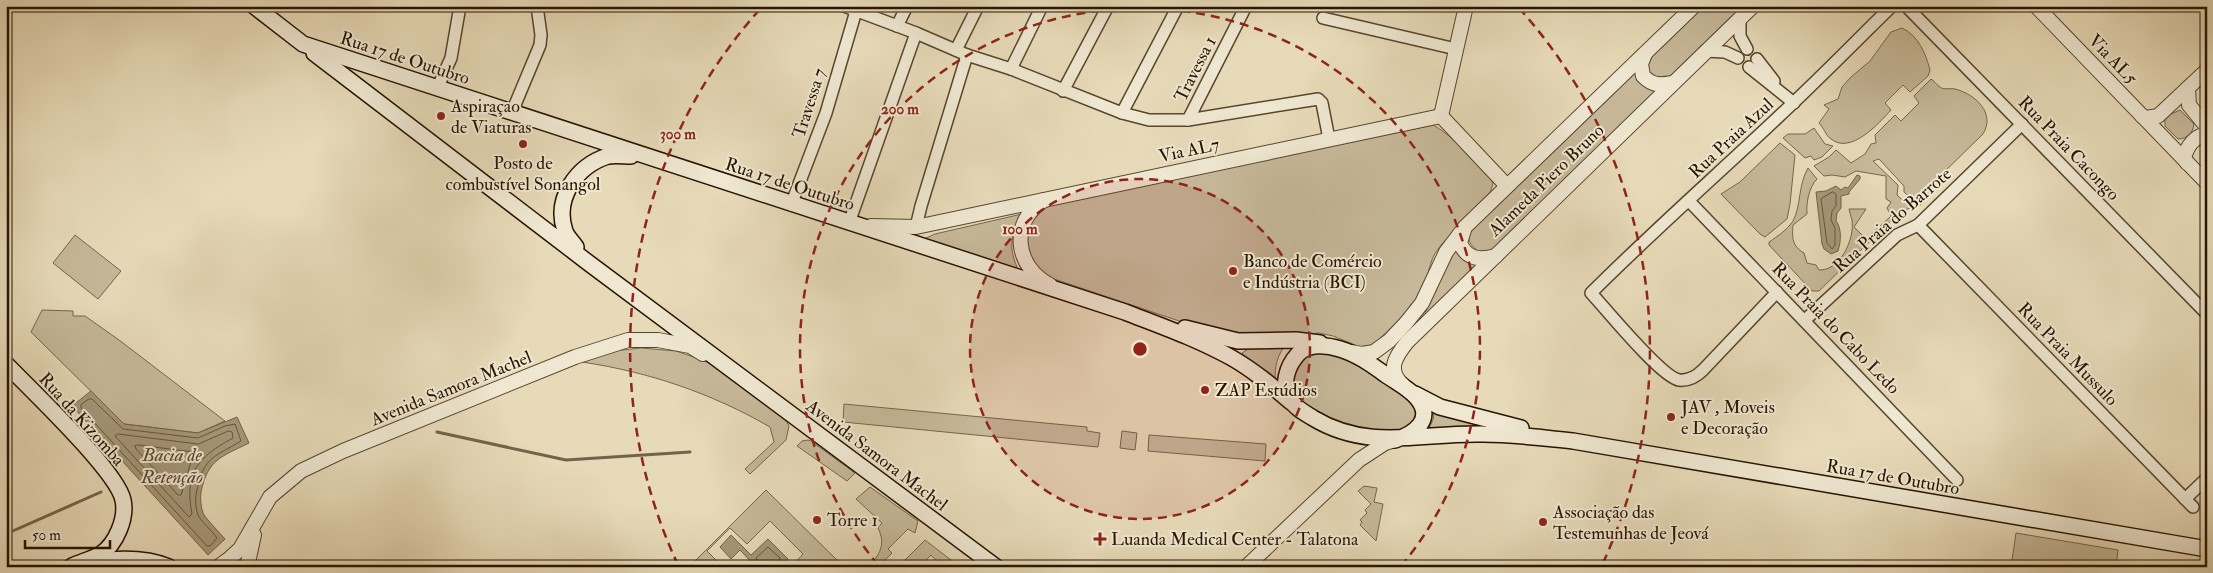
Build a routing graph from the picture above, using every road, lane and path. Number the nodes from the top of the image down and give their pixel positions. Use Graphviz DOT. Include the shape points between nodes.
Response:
graph roads {
  1 [pos="254,6"];
  2 [pos="460,6"];
  3 [pos="537,6"];
  4 [pos="844,6"];
  5 [pos="907,6"];
  6 [pos="978,6"];
  7 [pos="1042,6"];
  8 [pos="1108,6"];
  9 [pos="1178,6"];
  10 [pos="1246,6"];
  11 [pos="1466,6"];
  12 [pos="1694,6"];
  13 [pos="1752,6"];
  14 [pos="1892,6"];
  15 [pos="1906,6"];
  16 [pos="2036,6"];
  17 [pos="856,11"];
  18 [pos="1323,18"];
  19 [pos="1740,18"];
  20 [pos="897,26"];
  21 [pos="916,33"];
  22 [pos="303,44"];
  23 [pos="1456,49"];
  24 [pos="1747,49"];
  25 [pos="956,50"];
  26 [pos="1706,51"];
  27 [pos="1646,54"];
  28 [pos="967,55"];
  29 [pos="1738,58"];
  30 [pos="1753,63"];
  31 [pos="1011,69"];
  32 [pos="2207,70"];
  33 [pos="1673,83"];
  34 [pos="2188,88"];
  35 [pos="437,89"];
  36 [pos="1063,90"];
  37 [pos="1794,103"];
  38 [pos="512,112"];
  39 [pos="1122,112"];
  40 [pos="1441,116"];
  41 [pos="2142,116"];
  42 [pos="1188,120"];
  43 [pos="2022,124"];
  44 [pos="2207,127"];
  45 [pos="2207,134"];
  46 [pos="1329,139"];
  47 [pos="645,156"];
  48 [pos="2187,163"];
  49 [pos="2207,183"];
  50 [pos="1507,186"];
  51 [pos="1048,198"];
  52 [pos="1689,201"];
  53 [pos="791,204"];
  54 [pos="849,223"];
  55 [pos="1918,225"];
  56 [pos="916,227"];
  57 [pos="1465,227"];
  58 [pos="1496,256"];
  59 [pos="590,264"];
  60 [pos="1065,291"];
  61 [pos="1777,292"];
  62 [pos="1125,312"];
  63 [pos="2207,314"];
  64 [pos="1805,320"];
  65 [pos="1340,349"];
  66 [pos="6,364"];
  67 [pos="736,373"];
  68 [pos="1407,389"];
  69 [pos="1301,411"];
  70 [pos="1395,440"];
  71 [pos="1573,441"];
  72 [pos="2207,478"];
  73 [pos="1957,480"];
  74 [pos="262,513"];
  75 [pos="2207,549"];
  76 [pos="164,565"];
  77 [pos="70,566"];
  78 [pos="180,567"];
  79 [pos="218,567"];
  80 [pos="247,567"];
  81 [pos="996,567"];
  82 [pos="1246,567"];
  1 -- 22 [label="main road, Rua 17 de Outubro"];
  2 -- 35 [label="street" via="451,58"];
  3 -- 38 [label="street" via="542,35 540,44"];
  4 -- 17 [label="street"];
  5 -- 20 [label="street"];
  6 -- 25 [label="street"];
  7 -- 31 [label="street"];
  8 -- 36 [label="street"];
  9 -- 39 [label="street"];
  10 -- 42 [label="street, Travessa 1"];
  11 -- 23 [label="street"];
  12 -- 27 [label="street, Alameda Piero Bruno"];
  13 -- 19 [label="street, Alameda Piero Bruno"];
  14 -- 37 [label="street, Rua Praia Azul"];
  15 -- 43 [label="street, Rua Praia Cacongo"];
  16 -- 41 [label="street, Via AL5"];
  17 -- 20 [label="street"];
  17 -- 53 [label="street, Travessa 7" via="826,113"];
  18 -- 23 [label="street"];
  19 -- 24 [label="street" via="1740,36"];
  19 -- 26 [label="street, Alameda Piero Bruno"];
  20 -- 21 [label="street"];
  21 -- 25 [label="street"];
  21 -- 54 [label="street"];
  22 -- 35 [label="main road, Rua 17 de Outubro"];
  22 -- 59 [label="main road, Avenida Samora Machel"];
  23 -- 40 [label="street"];
  25 -- 28 [label="street"];
  26 -- 29 [label="street" via="1725,52"];
  26 -- 33 [label="street, Alameda Piero Bruno"];
  27 -- 33 [label="street" via="1641,64 1643,76 1652,84"];
  27 -- 50 [label="street, Alameda Piero Bruno"];
  28 -- 31 [label="street"];
  28 -- 56 [label="street"];
  30 -- 37 [label="street"];
  31 -- 36 [label="street"];
  32 -- 34 [label="street"];
  33 -- 58 [label="street, Alameda Piero Bruno"];
  34 -- 41 [label="street" via="2158,116"];
  34 -- 44 [label="street" via="2188,106"];
  35 -- 38 [label="main road, Rua 17 de Outubro"];
  36 -- 39 [label="street"];
  37 -- 52 [label="street, Rua Praia Azul"];
  38 -- 47 [label="main road, Rua 17 de Outubro"];
  39 -- 42 [label="street" via="1149,120"];
  40 -- 46 [label="street, Via AL7"];
  40 -- 50 [label="street"];
  41 -- 48 [label="street, Via AL5"];
  42 -- 46 [label="street" via="1318,99 1322,103"];
  43 -- 55 [label="street, Rua Praia do Barrote"];
  43 -- 63 [label="street, Rua Praia Cacongo"];
  45 -- 48 [label="street" via="2194,140 2186,149 2184,158"];
  46 -- 51 [label="street, Via AL7"];
  47 -- 53 [label="main road, Rua 17 de Outubro"];
  47 -- 59 [label="main road" via="609,156 576,176 566,190 562,204 565,233"];
  48 -- 49 [label="street, Via AL5"];
  50 -- 57 [label="street, Alameda Piero Bruno"];
  51 -- 56 [label="street, Via AL7"];
  51 -- 60 [label="street" via="1034,207 1023,222 1020,246 1024,260 1038,277"];
  52 -- 61 [label="street, Rua Praia do Cabo Ledo"];
  52 -- 61 [label="street, Rua Praia Azul" via="1591,292 1660,368 1677,380 1694,378"];
  53 -- 54 [label="main road, Rua 17 de Outubro"];
  54 -- 56 [label="street, Via AL7" via="882,228"];
  54 -- 60 [label="main road, Rua 17 de Outubro"];
  55 -- 64 [label="street, Rua Praia do Barrote" via="1898,235"];
  55 -- 72 [label="street, Rua Praia Mussulo" via="2189,503"];
  57 -- 58 [label="street" via="1460,243 1469,255 1476,259"];
  57 -- 65 [label="street, Alameda Piero Bruno" via="1440,262 1422,303 1389,341 1368,354"];
  58 -- 68 [label="street, Alameda Piero Bruno" via="1393,362 1397,380"];
  59 -- 67 [label="main road, Avenida Samora Machel"];
  60 -- 62 [label="main road, Rua 17 de Outubro"];
  61 -- 64 [label="street, Rua Praia do Cabo Ledo"];
  62 -- 65 [label="main road, Rua 17 de Outubro" via="1223,338 1253,342 1296,340"];
  62 -- 69 [label="main road, Rua 17 de Outubro" via="1184,335 1230,358"];
  64 -- 73 [label="street, Rua Praia do Cabo Ledo"];
  65 -- 68 [label="main road" via="1368,362"];
  65 -- 69 [label="main road" via="1308,347 1292,361 1287,372 1287,394"];
  66 -- 77 [label="main road, Rua da Kizomba" via="95,458 122,495 121,524 109,548"];
  67 -- 74 [label="street, Avenida Samora Machel" via="690,346 658,340 628,340 575,357 343,451 301,471 270,497"];
  67 -- 81 [label="main road, Avenida Samora Machel"];
  68 -- 70 [label="main road" via="1421,405 1423,421 1412,434"];
  68 -- 71 [label="main road, Rua 17 de Outubro" via="1440,407"];
  69 -- 70 [label="main road, Rua 17 de Outubro" via="1345,433"];
  70 -- 71 [label="main road, Rua 17 de Outubro" via="1480,433"];
  70 -- 82 [label="street" via="1359,460"];
  71 -- 75 [label="main road, Rua 17 de Outubro"];
  74 -- 79 [label="street, Avenida Samora Machel" via="240,549"];
  74 -- 80 [label="street" via="251,542"];
  76 -- 77 [label="main road" via="110,559"];
  76 -- 78 [label="street"];
}
